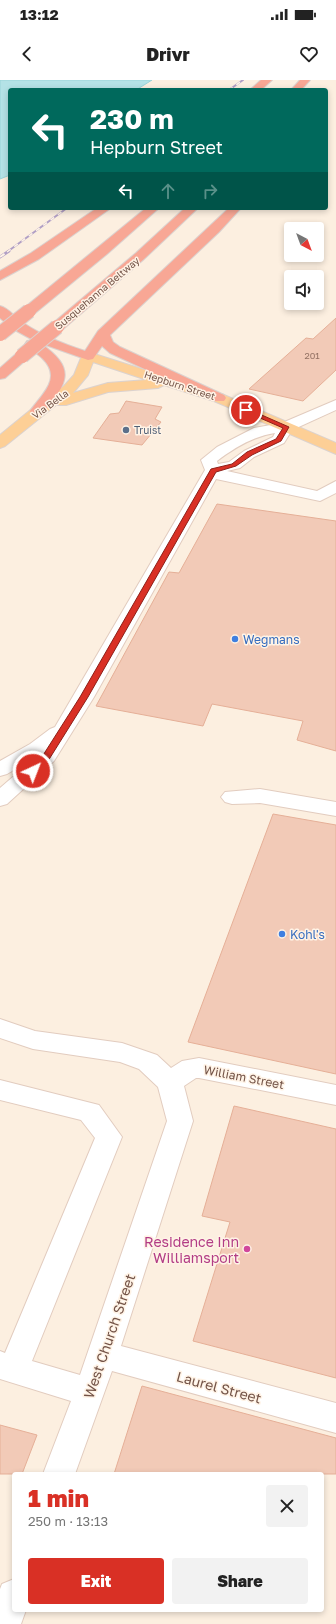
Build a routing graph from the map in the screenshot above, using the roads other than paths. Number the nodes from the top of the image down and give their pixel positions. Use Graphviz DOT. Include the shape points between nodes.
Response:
graph roads {
  1 [pos="267,80"];
  2 [pos="274,80"];
  3 [pos="306,80"];
  4 [pos="257,88"];
  5 [pos="267,88"];
  6 [pos="298,88"];
  7 [pos="102,210"];
  8 [pos="151,210"];
  9 [pos="190,210"];
  10 [pos="233,210"];
  11 [pos="35,256"];
  12 [pos="0,276"];
  13 [pos="0,289"];
  14 [pos="0,310"];
  15 [pos="0,325"];
  16 [pos="0,334"];
  17 [pos="103,334"];
  18 [pos="88,356"];
  19 [pos="0,375"];
  20 [pos="174,385"];
  21 [pos="219,398"];
  22 [pos="336,404"];
  23 [pos="37,411"];
  24 [pos="286,427"];
  25 [pos="0,443"];
  26 [pos="336,449"];
  27 [pos="212,472"];
  28 [pos="336,486"];
  29 [pos="67,721"];
  30 [pos="0,770"];
  31 [pos="232,797"];
  32 [pos="0,799"];
  33 [pos="336,809"];
  34 [pos="0,1028"];
  35 [pos="170,1082"];
  36 [pos="0,1090"];
  37 [pos="336,1095"];
  38 [pos="103,1355"];
  39 [pos="7,1367"];
  40 [pos="89,1392"];
  41 [pos="336,1418"];
  42 [pos="60,1472"];
  43 [pos="12,1602"];
  44 [pos="4,1624"];
  1 -- 4 [label="highway"];
  2 -- 5 [label="highway"];
  3 -- 6 [label="highway"];
  7 -- 11 [label="highway"];
  8 -- 16 [label="highway, bridge"];
  9 -- 19 [label="highway, Susquehanna Beltway, bridge" via="140,256"];
  10 -- 17 [label="highway"];
  11 -- 12 [label="highway"];
  11 -- 13 [label="highway"];
  14 -- 18 [label="highway" via="11,321 45,341"];
  15 -- 23 [label="highway" via="45,353 56,363 58,382"];
  17 -- 18 [label="highway"];
  17 -- 21 [label="highway" via="107,344 115,350"];
  18 -- 20 [label="main road, Hepburn Street"];
  18 -- 23 [label="main road, Via Bella" via="84,372 76,383"];
  20 -- 21 [label="main road, Hepburn Street"];
  20 -- 23 [label="main road" via="143,384 104,388 80,394"];
  21 -- 24 [label="main road, Hepburn Street"];
  22 -- 24 [label="street"];
  23 -- 25 [label="main road, Via Bella"];
  24 -- 26 [label="main road, Hepburn Street"];
  24 -- 27 [label="street" via="279,440 249,454 234,465"];
  27 -- 28 [label="street" via="320,496"];
  27 -- 29 [label="street" via="84,697"];
  29 -- 30 [label="street" via="58,732 37,748"];
  29 -- 32 [label="street" via="44,761"];
  31 -- 33 [label="street" via="260,796"];
  34 -- 35 [label="street" via="32,1040 122,1052 148,1062"];
  35 -- 37 [label="street, William Street" via="191,1068 198,1068"];
  35 -- 38 [label="street, West Church Street" via="180,1121"];
  36 -- 39 [label="street" via="90,1112 110,1137"];
  38 -- 40 [label="street, West Church Street"];
  38 -- 41 [label="street, Laurel Street"];
  39 -- 40 [label="street"];
  40 -- 42 [label="street, West Church Street"];
  43 -- 44 [label="street"];
}
